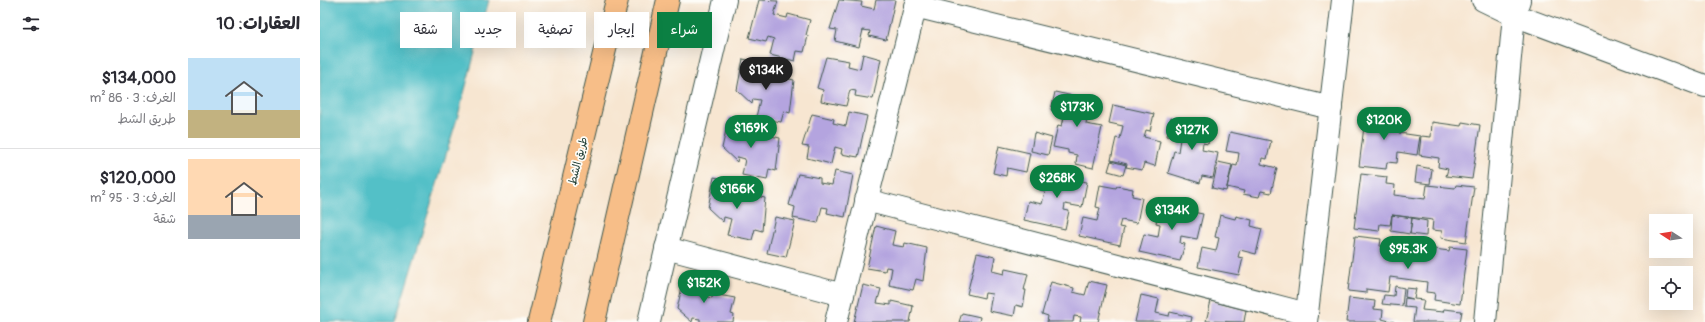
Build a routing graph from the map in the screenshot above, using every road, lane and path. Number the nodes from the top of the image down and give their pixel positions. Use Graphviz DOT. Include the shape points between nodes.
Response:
graph roads {
  1 [pos="617,0"];
  2 [pos="668,0"];
  3 [pos="725,0"];
  4 [pos="1343,0"];
  5 [pos="1483,0"];
  6 [pos="916,3"];
  7 [pos="1516,8"];
  8 [pos="1705,86"];
  9 [pos="1331,108"];
  10 [pos="866,200"];
  11 [pos="666,248"];
  12 [pos="843,295"];
  13 [pos="1307,318"];
  14 [pos="538,322"];
  15 [pos="594,322"];
  16 [pos="649,322"];
  17 [pos="836,322"];
  18 [pos="1485,322"];
  1 -- 14 [label="main road, طريق الشط"];
  2 -- 15 [label="main road"];
  3 -- 11 [label="street"];
  4 -- 9 [label="street"];
  5 -- 7 [label="street"];
  6 -- 9 [label="street"];
  6 -- 10 [label="street"];
  7 -- 8 [label="street"];
  7 -- 18 [label="street"];
  9 -- 13 [label="street"];
  10 -- 12 [label="street"];
  10 -- 13 [label="street"];
  11 -- 12 [label="street"];
  11 -- 16 [label="street"];
  12 -- 17 [label="street"];
}
